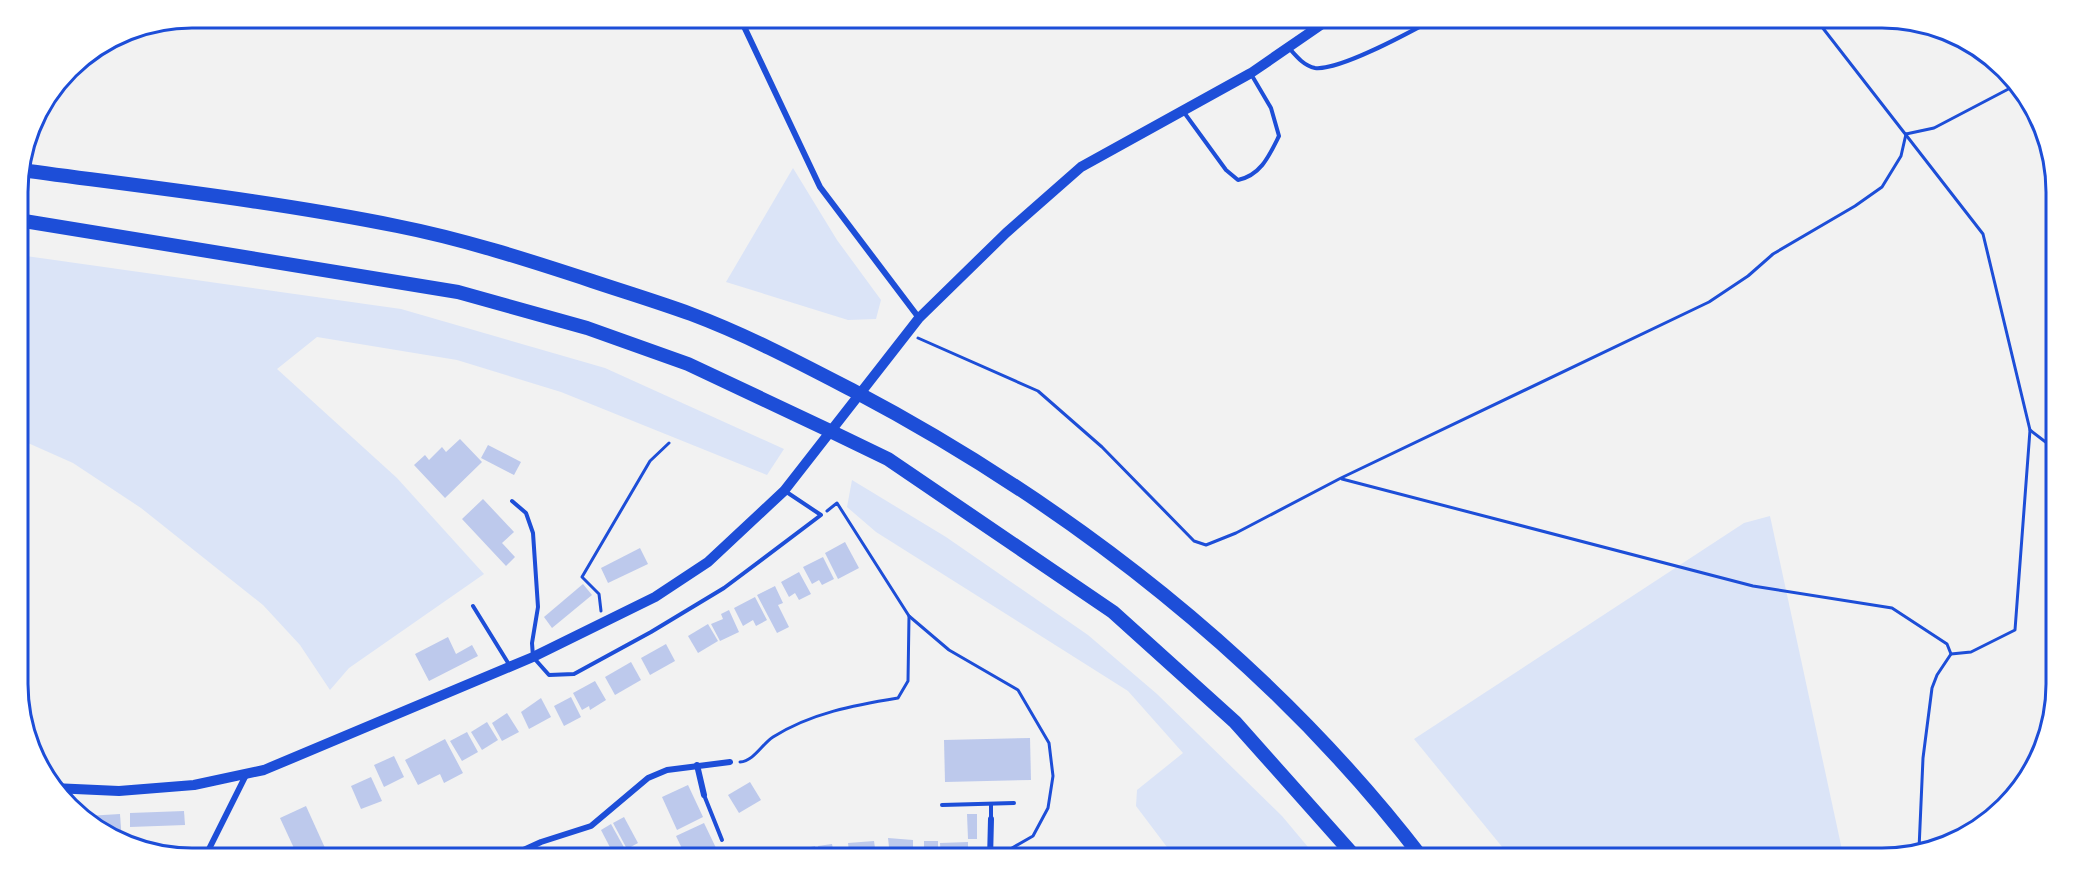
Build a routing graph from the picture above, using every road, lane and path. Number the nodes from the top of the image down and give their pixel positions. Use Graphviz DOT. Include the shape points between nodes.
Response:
graph roads {
  1 [pos="745,28"];
  2 [pos="1317,28"];
  3 [pos="1415,28"];
  4 [pos="1823,28"];
  5 [pos="1290,48"];
  6 [pos="1251,74"];
  7 [pos="2009,89"];
  8 [pos="1182,110"];
  9 [pos="1906,134"];
  10 [pos="30,171"];
  11 [pos="29,222"];
  12 [pos="920,318"];
  13 [pos="908,334"];
  14 [pos="2030,430"];
  15 [pos="2046,442"];
  16 [pos="669,443"];
  17 [pos="1341,478"];
  18 [pos="784,491"];
  19 [pos="512,501"];
  20 [pos="821,515"];
  21 [pos="473,606"];
  22 [pos="909,616"];
  23 [pos="604,624"];
  24 [pos="1951,654"];
  25 [pos="533,657"];
  26 [pos="511,667"];
  27 [pos="730,762"];
  28 [pos="697,765"];
  29 [pos="246,775"];
  30 [pos="66,788"];
  31 [pos="704,795"];
  32 [pos="1014,803"];
  33 [pos="991,804"];
  34 [pos="942,805"];
  35 [pos="991,819"];
  36 [pos="722,840"];
  37 [pos="1919,844"];
  38 [pos="210,848"];
  39 [pos="528,848"];
  40 [pos="990,848"];
  41 [pos="1013,848"];
  42 [pos="1347,848"];
  43 [pos="1415,848"];
  1 -- 12 [label="street" via="820,187"];
  2 -- 5 [label="main road"];
  3 -- 5 [label="lane" via="1323,67 1307,66"];
  4 -- 9 [label="path"];
  5 -- 6 [label="main road"];
  6 -- 8 [label="main road"];
  6 -- 8 [label="lane" via="1271,108 1279,136 1259,171 1248,178 1238,180 1226,170"];
  7 -- 9 [label="path" via="1934,128"];
  8 -- 12 [label="main road" via="1081,167 1006,233"];
  9 -- 14 [label="path" via="1983,234"];
  9 -- 17 [label="path" via="1901,156 1882,187 1773,254 1709,302"];
  10 -- 43 [label="highway" via="399,226 533,261 672,308 793,359 907,419 1017,485 1108,552 1215,638 1308,727"];
  11 -- 42 [label="highway" via="459,292 587,328 688,364 828,430 888,459 1113,612 1235,722"];
  12 -- 13 [label="main road"];
  13 -- 17 [label="path" via="1038,392 1102,447 1194,541 1206,545"];
  13 -- 18 [label="main road"];
  14 -- 15 [label="path"];
  14 -- 24 [label="path" via="2014,630 1971,652"];
  16 -- 23 [label="path" via="650,461 582,577 599,594"];
  17 -- 24 [label="path" via="1753,586 1892,608 1947,644"];
  18 -- 20 [label="lane"];
  18 -- 23 [label="main road" via="708,562"];
  19 -- 25 [label="lane" via="526,513 533,533 538,593"];
  20 -- 22 [label="path" via="837,503"];
  20 -- 25 [label="lane" via="724,588 574,674 549,675"];
  21 -- 26 [label="lane"];
  22 -- 27 [label="path" via="908,681 898,698 827,712 773,737 746,761"];
  22 -- 41 [label="path" via="949,650 1018,690 1049,743 1053,776 1048,808 1033,836"];
  23 -- 25 [label="main road"];
  24 -- 37 [label="path" via="1932,688 1923,758"];
  25 -- 26 [label="main road"];
  26 -- 29 [label="main road" via="292,760"];
  27 -- 28 [label="street"];
  28 -- 31 [label="street"];
  28 -- 39 [label="street" via="648,778 591,826"];
  29 -- 30 [label="main road" via="194,785 120,790"];
  29 -- 38 [label="street"];
  31 -- 36 [label="lane"];
  32 -- 33 [label="lane"];
  33 -- 34 [label="lane"];
  33 -- 35 [label="lane"];
  35 -- 40 [label="street"];
}
